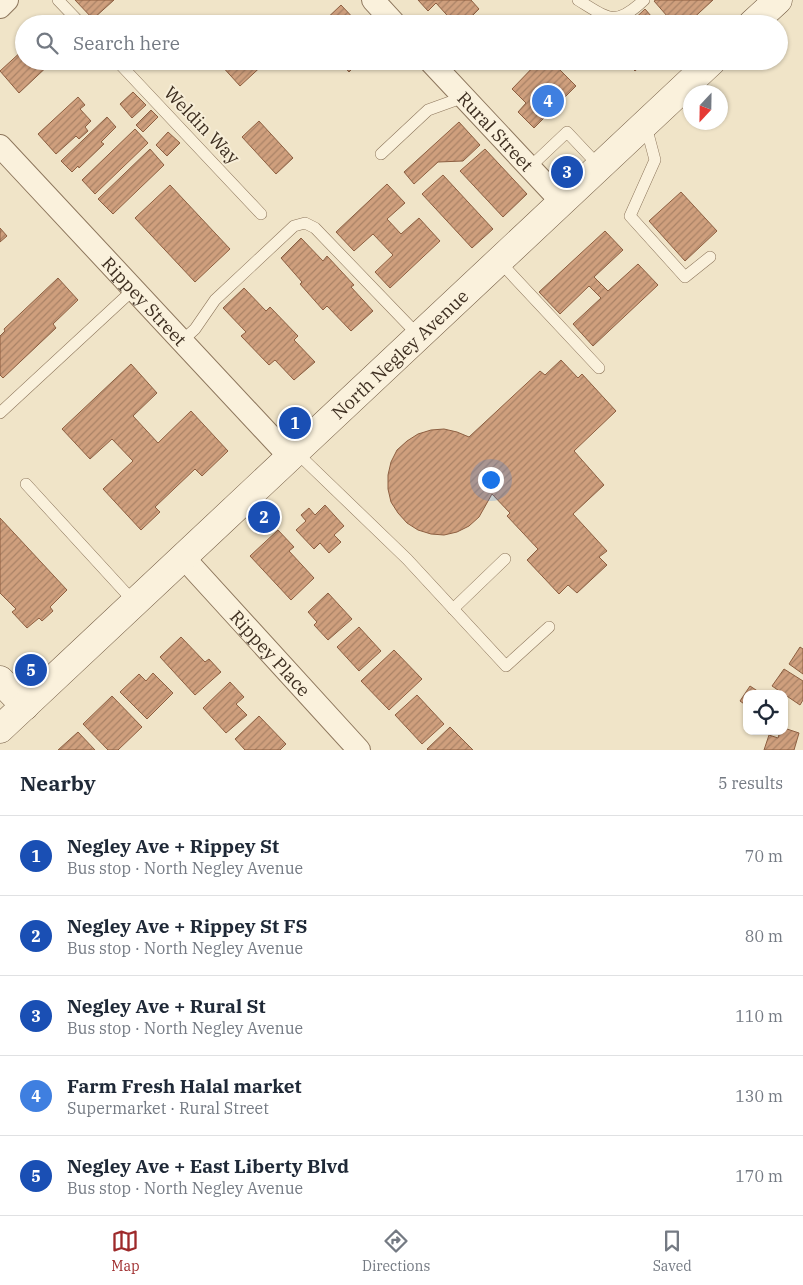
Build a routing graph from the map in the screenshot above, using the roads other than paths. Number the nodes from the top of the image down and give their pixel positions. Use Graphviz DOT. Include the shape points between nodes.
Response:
graph roads {
  1 [pos="7,0"];
  2 [pos="58,0"];
  3 [pos="373,0"];
  4 [pos="578,0"];
  5 [pos="644,0"];
  6 [pos="778,0"];
  7 [pos="0,6"];
  8 [pos="72,15"];
  9 [pos="387,15"];
  10 [pos="604,15"];
  11 [pos="625,15"];
  12 [pos="762,15"];
  13 [pos="126,70"];
  14 [pos="438,70"];
  15 [pos="702,70"];
  16 [pos="464,97"];
  17 [pos="645,124"];
  18 [pos="0,146"];
  19 [pos="381,154"];
  20 [pos="530,167"];
  21 [pos="600,167"];
  22 [pos="562,202"];
  23 [pos="262,214"];
  24 [pos="710,257"];
  25 [pos="499,261"];
  26 [pos="134,289"];
  27 [pos="419,336"];
  28 [pos="182,341"];
  29 [pos="599,368"];
  30 [pos="0,413"];
  31 [pos="293,454"];
  32 [pos="26,484"];
  33 [pos="183,557"];
  34 [pos="505,559"];
  35 [pos="135,603"];
  36 [pos="453,609"];
  37 [pos="549,627"];
  38 [pos="0,680"];
  39 [pos="24,706"];
  40 [pos="0,729"];
  41 [pos="359,750"];
  1 -- 7 [label="street"];
  2 -- 8 [label="lane"];
  3 -- 9 [label="street"];
  4 -- 10 [label="lane"];
  5 -- 11 [label="lane"];
  6 -- 12 [label="main road"];
  13 -- 23 [label="lane, Weldin Way"];
  14 -- 16 [label="street, Rural Street"];
  15 -- 17 [label="main road, North Negley Avenue"];
  16 -- 19 [label="lane" via="428,110"];
  16 -- 20 [label="street, Rural Street"];
  17 -- 21 [label="main road, North Negley Avenue"];
  17 -- 24 [label="lane" via="655,160 630,216 685,277"];
  18 -- 26 [label="street, Rippey Street"];
  20 -- 21 [label="lane" via="566,132"];
  20 -- 22 [label="street, Rural Street"];
  21 -- 22 [label="main road, North Negley Avenue"];
  22 -- 25 [label="main road, North Negley Avenue"];
  25 -- 27 [label="main road, North Negley Avenue"];
  25 -- 29 [label="lane"];
  26 -- 28 [label="street, Rippey Street"];
  26 -- 30 [label="lane"];
  27 -- 28 [label="lane" via="315,228 305,223 294,226 215,300 196,328"];
  27 -- 31 [label="main road, North Negley Avenue"];
  28 -- 31 [label="street, Rippey Street"];
  31 -- 33 [label="main road, North Negley Avenue"];
  31 -- 36 [label="lane" via="407,558"];
  32 -- 35 [label="lane"];
  33 -- 35 [label="main road, North Negley Avenue"];
  33 -- 41 [label="street, Rippey Place"];
  34 -- 36 [label="lane"];
  35 -- 39 [label="main road, North Negley Avenue"];
  36 -- 37 [label="lane" via="506,666"];
  38 -- 39 [label="main road"];
  39 -- 40 [label="main road, North Negley Avenue"];
}
